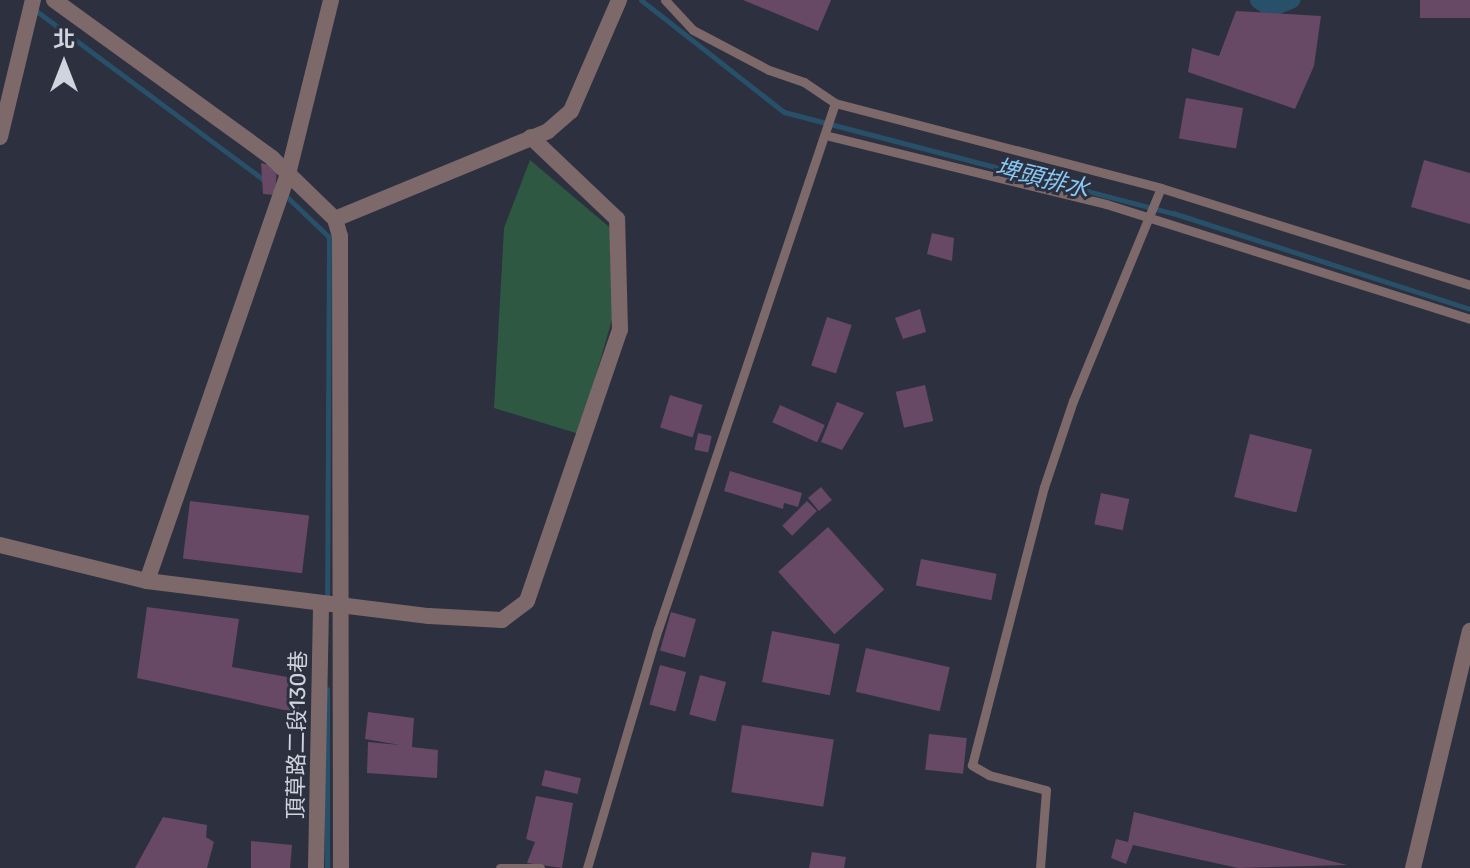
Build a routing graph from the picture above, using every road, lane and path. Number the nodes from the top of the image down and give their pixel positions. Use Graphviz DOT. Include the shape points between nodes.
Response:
graph roads {
  1 [pos="33,0"];
  2 [pos="54,0"];
  3 [pos="331,0"];
  4 [pos="619,0"];
  5 [pos="665,0"];
  6 [pos="835,103"];
  7 [pos="825,135"];
  8 [pos="0,137"];
  9 [pos="531,137"];
  10 [pos="288,174"];
  11 [pos="1161,188"];
  12 [pos="1151,217"];
  13 [pos="335,219"];
  14 [pos="1470,285"];
  15 [pos="1470,319"];
  16 [pos="0,545"];
  17 [pos="147,581"];
  18 [pos="330,604"];
  19 [pos="1470,631"];
  20 [pos="316,868"];
  21 [pos="341,868"];
  22 [pos="500,868"];
  23 [pos="540,868"];
  24 [pos="587,868"];
  25 [pos="1040,868"];
  26 [pos="1413,868"];
  1 -- 8 [label="street"];
  2 -- 10 [label="street"];
  3 -- 10 [label="street"];
  4 -- 9 [label="street" via="571,111 548,131"];
  5 -- 6 [label="lane" via="693,30 804,82"];
  6 -- 7 [label="lane"];
  6 -- 11 [label="lane"];
  7 -- 12 [label="lane"];
  7 -- 24 [label="lane" via="658,629"];
  9 -- 13 [label="street"];
  9 -- 18 [label="street" via="617,219 620,330 527,601 502,620"];
  10 -- 13 [label="street"];
  10 -- 17 [label="street"];
  11 -- 12 [label="lane"];
  11 -- 14 [label="lane"];
  12 -- 15 [label="lane"];
  12 -- 25 [label="lane" via="1073,401 1044,487 972,765 989,775 1046,790"];
  13 -- 18 [label="street" via="340,236"];
  16 -- 17 [label="street"];
  17 -- 18 [label="street"];
  18 -- 20 [label="street, 頂草路二段130巷"];
  18 -- 21 [label="street"];
  19 -- 26 [label="street"];
  22 -- 23 [label="lane"];
}
